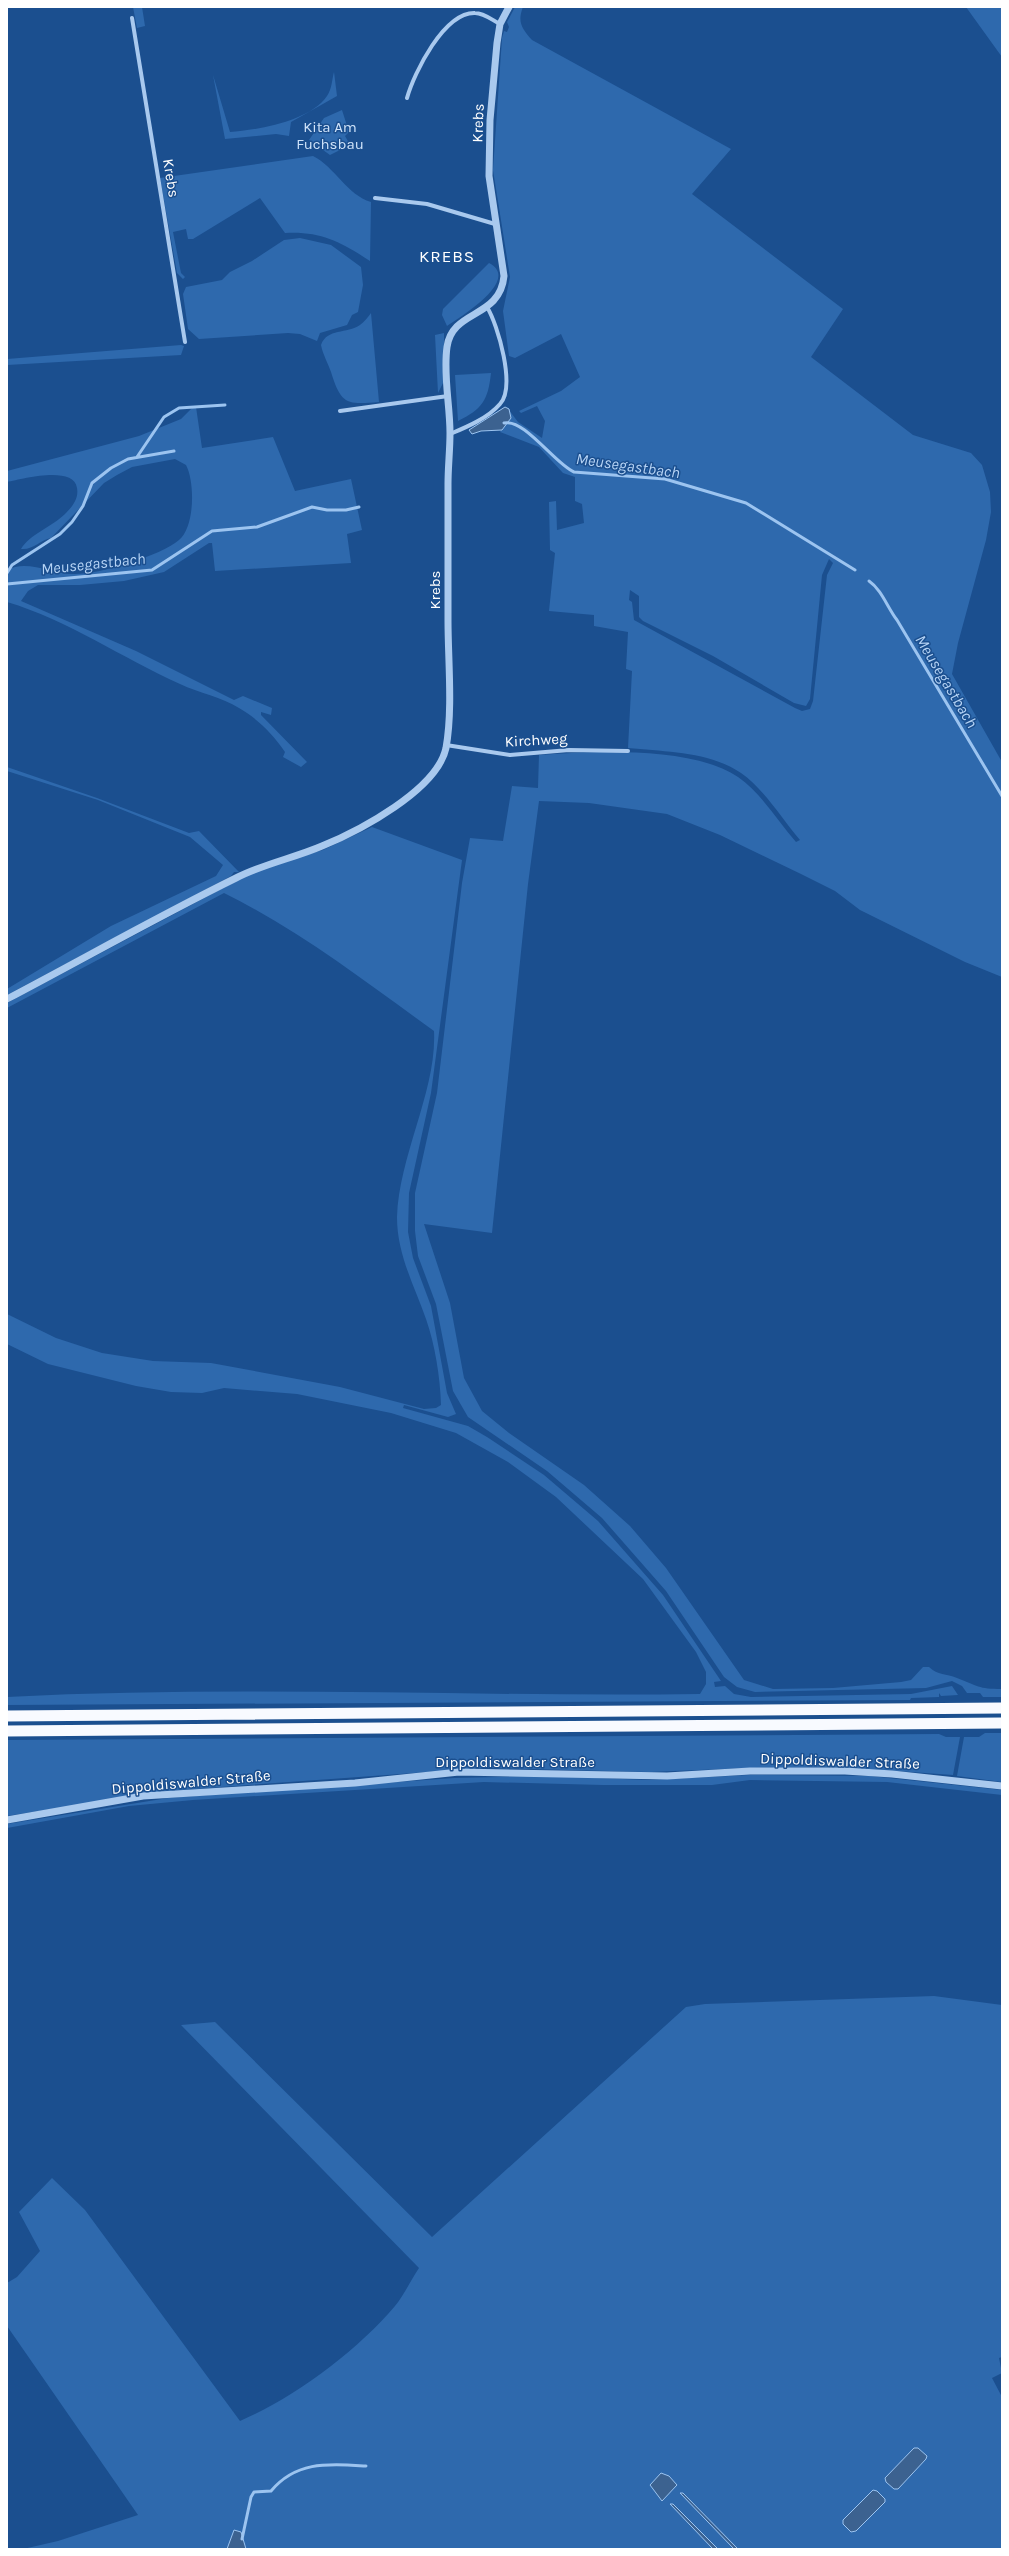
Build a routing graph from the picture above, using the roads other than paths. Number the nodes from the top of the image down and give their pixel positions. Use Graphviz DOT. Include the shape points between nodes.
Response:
graph roads {
  1 [pos="509,7"];
  2 [pos="132,18"];
  3 [pos="500,24"];
  4 [pos="406,98"];
  5 [pos="375,198"];
  6 [pos="495,224"];
  7 [pos="487,307"];
  8 [pos="185,342"];
  9 [pos="448,396"];
  10 [pos="340,412"];
  11 [pos="450,434"];
  12 [pos="446,745"];
  13 [pos="628,751"];
  14 [pos="7,999"];
  15 [pos="1002,1708"];
  16 [pos="7,1716"];
  17 [pos="1002,1723"];
  18 [pos="7,1731"];
  19 [pos="1002,1786"];
  20 [pos="7,1820"];
  1 -- 3 [label="street, Krebs"];
  2 -- 8 [label="street, Krebs"];
  3 -- 4 [label="street" via="482,14 471,13 445,28 436,37"];
  3 -- 6 [label="street, Krebs" via="490,120 489,176"];
  5 -- 6 [label="street" via="427,204"];
  6 -- 7 [label="street, Krebs" via="504,276 503,287 495,302"];
  7 -- 9 [label="street, Krebs" via="461,323 449,338"];
  7 -- 11 [label="street" via="494,319 503,352 506,384 502,403 489,414"];
  9 -- 10 [label="street"];
  9 -- 11 [label="street, Krebs"];
  11 -- 12 [label="street, Krebs" via="449,681"];
  12 -- 13 [label="street, Kirchweg" via="510,755 569,750"];
  12 -- 14 [label="street, Krebs" via="443,758 423,785 375,818 321,847 288,856 238,876"];
  15 -- 16 [label="highway"];
  17 -- 18 [label="highway"];
  19 -- 20 [label="street, Dippoldiswalder Straße" via="845,1771 750,1771 667,1776 458,1772 355,1783 143,1796"];
}
